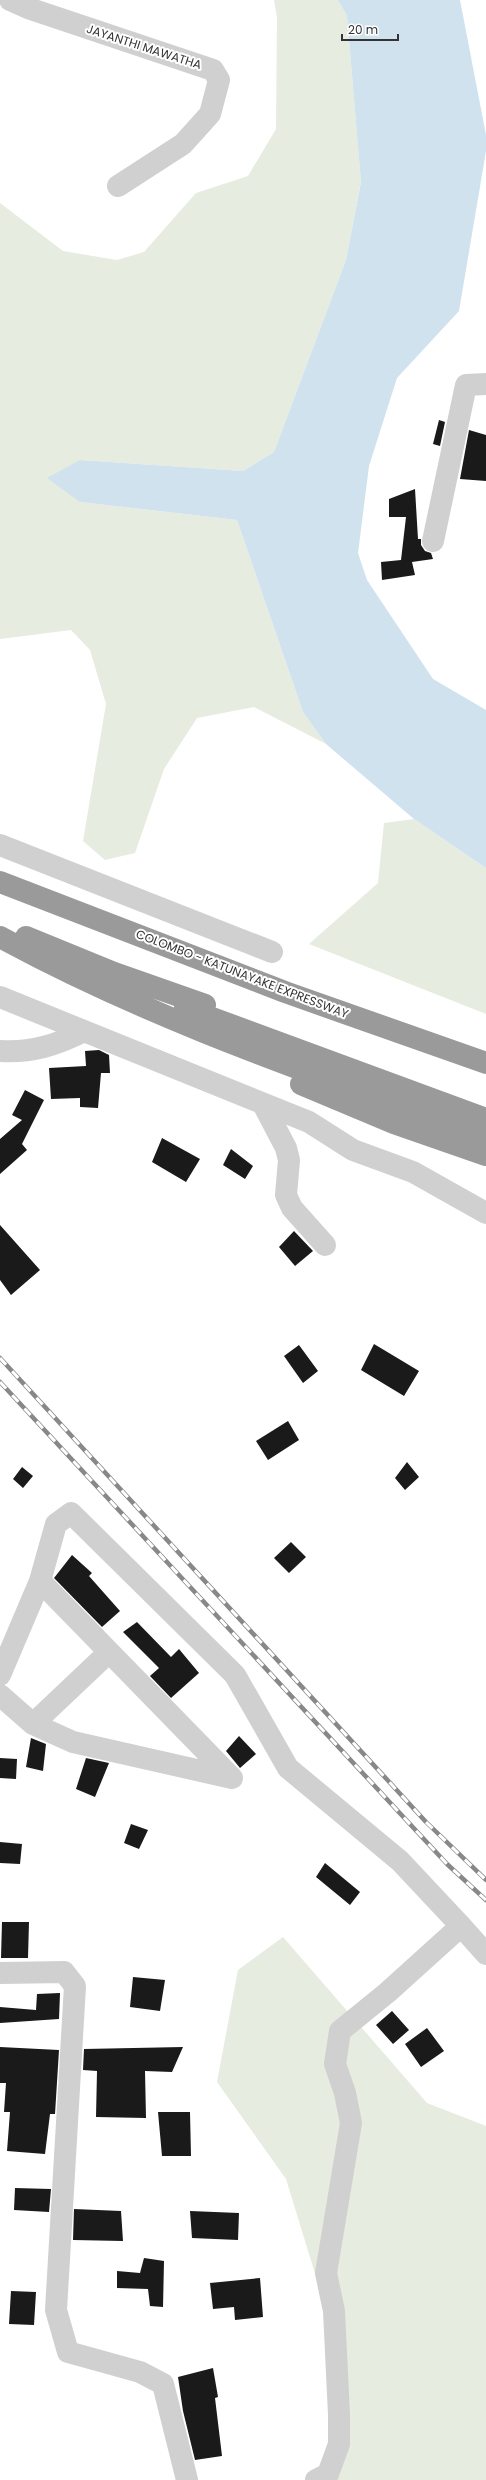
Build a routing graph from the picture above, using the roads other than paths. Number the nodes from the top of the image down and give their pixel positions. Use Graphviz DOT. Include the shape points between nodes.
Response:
graph roads {
  1 [pos="10,0"];
  2 [pos="118,186"];
  3 [pos="486,384"];
  4 [pos="433,541"];
  5 [pos="0,845"];
  6 [pos="0,882"];
  7 [pos="1,931"];
  8 [pos="272,952"];
  9 [pos="99,986"];
  10 [pos="0,997"];
  11 [pos="84,1031"];
  12 [pos="0,1051"];
  13 [pos="486,1063"];
  14 [pos="486,1103"];
  15 [pos="263,1104"];
  16 [pos="486,1119"];
  17 [pos="486,1137"];
  18 [pos="486,1155"];
  19 [pos="486,1213"];
  20 [pos="325,1245"];
  21 [pos="40,1581"];
  22 [pos="108,1653"];
  23 [pos="0,1675"];
  24 [pos="0,1695"];
  25 [pos="33,1724"];
  26 [pos="461,1926"];
  27 [pos="486,1954"];
  28 [pos="0,1973"];
  29 [pos="187,2480"];
  30 [pos="316,2480"];
  1 -- 2 [label="street, JAYANTHI MAWATHA" via="213,70 219,80 210,114 183,144"];
  3 -- 4 [label="street" via="466,386"];
  5 -- 8 [label="street"];
  6 -- 13 [label="highway, COLOMBO - KATUNAYAKE EXPRESSWAY" via="285,992"];
  7 -- 9 [label="highway" via="54,966"];
  7 -- 14 [label="highway"];
  7 -- 16 [label="highway" via="153,996"];
  9 -- 17 [label="highway" via="239,1046"];
  9 -- 18 [label="highway" via="234,1056 394,1123"];
  10 -- 11 [label="street"];
  11 -- 12 [label="street" via="61,1043 32,1050"];
  11 -- 15 [label="street"];
  15 -- 19 [label="street" via="309,1122 352,1150 413,1172"];
  15 -- 20 [label="street" via="286,1148 289,1160 286,1195 292,1208"];
  21 -- 22 [label="street"];
  21 -- 23 [label="street"];
  21 -- 26 [label="street" via="56,1524 71,1513 235,1675 288,1768 400,1861"];
  22 -- 25 [label="street"];
  22 -- 25 [label="street" via="232,1778 73,1742"];
  24 -- 25 [label="street"];
  26 -- 27 [label="street"];
  26 -- 30 [label="street" via="388,1992 340,2031 335,2064 345,2093 350,2123 326,2273 334,2311 339,2444 328,2474"];
  28 -- 29 [label="street" via="64,1972 75,1986 56,2310 68,2352 140,2372 163,2384"];
}
